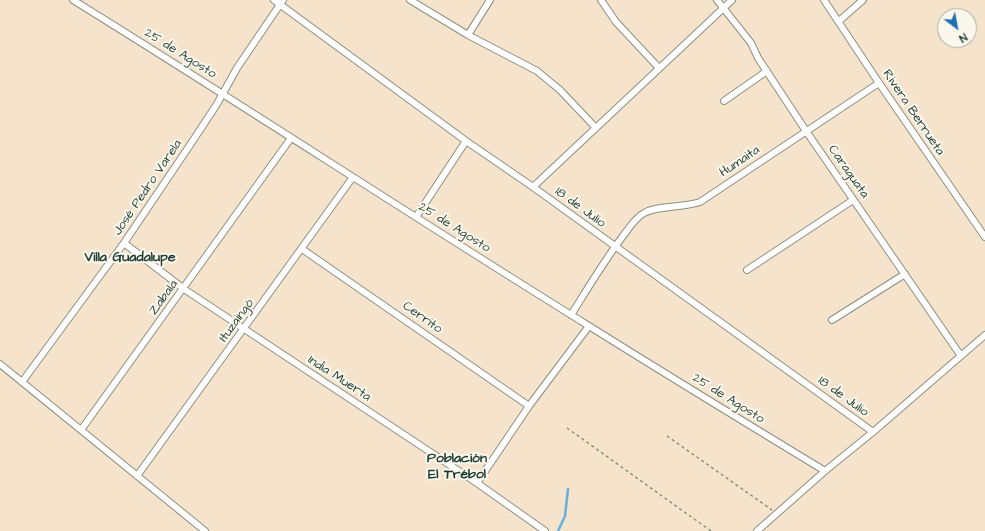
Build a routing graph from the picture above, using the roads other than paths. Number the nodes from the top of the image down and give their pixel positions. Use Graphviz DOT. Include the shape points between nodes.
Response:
graph roads {
  1 [pos="73,0"];
  2 [pos="274,0"];
  3 [pos="410,0"];
  4 [pos="490,0"];
  5 [pos="600,0"];
  6 [pos="717,0"];
  7 [pos="732,0"];
  8 [pos="824,0"];
  9 [pos="863,0"];
  10 [pos="282,2"];
  11 [pos="724,7"];
  12 [pos="839,21"];
  13 [pos="468,35"];
  14 [pos="659,68"];
  15 [pos="767,71"];
  16 [pos="879,83"];
  17 [pos="223,93"];
  18 [pos="724,101"];
  19 [pos="596,128"];
  20 [pos="806,131"];
  21 [pos="291,138"];
  22 [pos="466,142"];
  23 [pos="353,177"];
  24 [pos="533,187"];
  25 [pos="854,200"];
  26 [pos="416,217"];
  27 [pos="985,237"];
  28 [pos="124,243"];
  29 [pos="614,247"];
  30 [pos="302,249"];
  31 [pos="747,270"];
  32 [pos="905,274"];
  33 [pos="184,289"];
  34 [pos="571,315"];
  35 [pos="832,320"];
  36 [pos="589,326"];
  37 [pos="244,330"];
  38 [pos="985,335"];
  39 [pos="961,356"];
  40 [pos="0,364"];
  41 [pos="22,382"];
  42 [pos="529,406"];
  43 [pos="81,430"];
  44 [pos="874,432"];
  45 [pos="824,471"];
  46 [pos="137,476"];
  47 [pos="476,483"];
  48 [pos="205,531"];
  49 [pos="545,531"];
  50 [pos="757,531"];
  1 -- 17 [label="street, 25 de Agosto"];
  2 -- 10 [label="street, 18 de Julio"];
  3 -- 13 [label="street"];
  4 -- 13 [label="street"];
  5 -- 14 [label="street" via="616,22"];
  6 -- 11 [label="street, Caraguata"];
  7 -- 11 [label="street"];
  8 -- 12 [label="street, Rivera Berrueta"];
  9 -- 12 [label="street"];
  10 -- 17 [label="street, José Pedro Varela"];
  10 -- 22 [label="street, 18 de Julio"];
  11 -- 14 [label="street"];
  11 -- 15 [label="street, Caraguata" via="751,43"];
  12 -- 16 [label="street, Rivera Berrueta"];
  13 -- 19 [label="street" via="537,71 560,90"];
  14 -- 19 [label="street"];
  15 -- 18 [label="street"];
  15 -- 20 [label="street, Caraguata"];
  16 -- 20 [label="street, Humaita"];
  16 -- 27 [label="street, Rivera Berrueta"];
  17 -- 21 [label="street, 25 de Agosto"];
  17 -- 28 [label="street, José Pedro Varela"];
  19 -- 24 [label="street"];
  20 -- 25 [label="street, Caraguata"];
  20 -- 29 [label="street, Humaita" via="700,202 644,213 635,219"];
  21 -- 23 [label="street, 25 de Agosto"];
  21 -- 33 [label="street, Zabala"];
  22 -- 24 [label="street, 18 de Julio"];
  22 -- 26 [label="street"];
  23 -- 26 [label="street, 25 de Agosto"];
  23 -- 30 [label="street, Ituzaingó"];
  24 -- 29 [label="street, 18 de Julio"];
  25 -- 31 [label="street"];
  25 -- 32 [label="street, Caraguata"];
  26 -- 34 [label="street, 25 de Agosto"];
  28 -- 33 [label="street, India Muerta"];
  28 -- 41 [label="street, José Pedro Varela"];
  29 -- 34 [label="street, Humaita"];
  29 -- 44 [label="street, 18 de Julio"];
  30 -- 37 [label="street, Ituzaingó"];
  30 -- 42 [label="street, Cerrito"];
  32 -- 35 [label="street"];
  32 -- 39 [label="street, Caraguata"];
  33 -- 37 [label="street, India Muerta"];
  33 -- 43 [label="street, Zabala"];
  34 -- 36 [label="street, 25 de Agosto"];
  36 -- 42 [label="street"];
  36 -- 45 [label="street, 25 de Agosto"];
  37 -- 46 [label="street, Ituzaingó"];
  37 -- 47 [label="street, India Muerta"];
  38 -- 39 [label="street"];
  39 -- 44 [label="street"];
  40 -- 41 [label="street"];
  41 -- 43 [label="street"];
  42 -- 47 [label="street"];
  43 -- 46 [label="street"];
  44 -- 45 [label="street"];
  45 -- 50 [label="street"];
  46 -- 48 [label="street"];
  47 -- 49 [label="street, India Muerta"];
}
